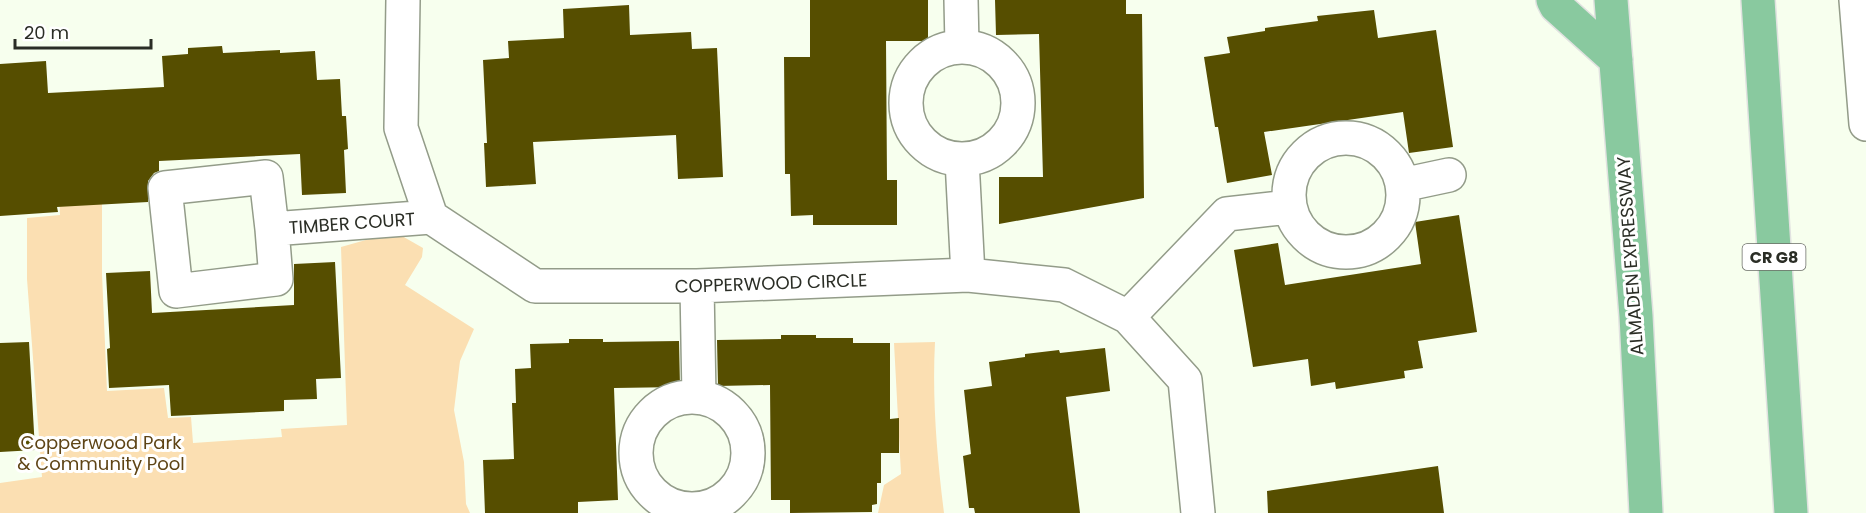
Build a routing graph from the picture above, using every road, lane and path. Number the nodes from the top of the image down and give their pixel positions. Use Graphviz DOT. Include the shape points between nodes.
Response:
graph roads {
  1 [pos="403,0"];
  2 [pos="961,0"];
  3 [pos="1553,0"];
  4 [pos="1611,0"];
  5 [pos="1758,0"];
  6 [pos="1856,0"];
  7 [pos="962,46"];
  8 [pos="1616,60"];
  9 [pos="1866,124"];
  10 [pos="962,160"];
  11 [pos="1449,176"];
  12 [pos="1402,185"];
  13 [pos="1289,207"];
  14 [pos="431,217"];
  15 [pos="272,229"];
  16 [pos="968,275"];
  17 [pos="697,286"];
  18 [pos="1128,317"];
  19 [pos="699,397"];
  20 [pos="694,511"];
  21 [pos="1198,513"];
  22 [pos="1646,513"];
  23 [pos="1791,513"];
  1 -- 14 [label="street" via="401,128"];
  2 -- 7 [label="street"];
  3 -- 8 [label="main road"];
  4 -- 8 [label="main road, ALMADEN EXPRESSWAY"];
  5 -- 23 [label="main road, CR G8"];
  6 -- 9 [label="street"];
  7 -- 10 [label="street" via="999,59 1018,94 1018,113 1011,132 999,147 981,157"];
  7 -- 10 [label="street" via="945,48 928,57 916,69 905,103 915,136 928,149"];
  8 -- 22 [label="main road, ALMADEN EXPRESSWAY" via="1636,315"];
  10 -- 16 [label="street"];
  11 -- 12 [label="street"];
  12 -- 13 [label="street" via="1403,205 1384,239 1367,249 1347,253 1328,250 1310,241"];
  12 -- 13 [label="street" via="1385,153 1353,138 1334,139 1303,156 1293,171"];
  13 -- 18 [label="street" via="1227,214"];
  14 -- 15 [label="street, TIMBER COURT"];
  14 -- 17 [label="street, COPPERWOOD CIRCLE" via="535,286"];
  16 -- 17 [label="street, COPPERWOOD CIRCLE"];
  16 -- 18 [label="street, COPPERWOOD CIRCLE" via="1064,285"];
  17 -- 19 [label="street"];
  18 -- 21 [label="street, COPPERWOOD CIRCLE" via="1185,380"];
  19 -- 20 [label="street" via="717,402 731,413 748,446 747,465 740,482 728,496"];
  19 -- 20 [label="street" via="680,398 663,405 639,432 636,450 638,469 646,486 659,499"];
}
